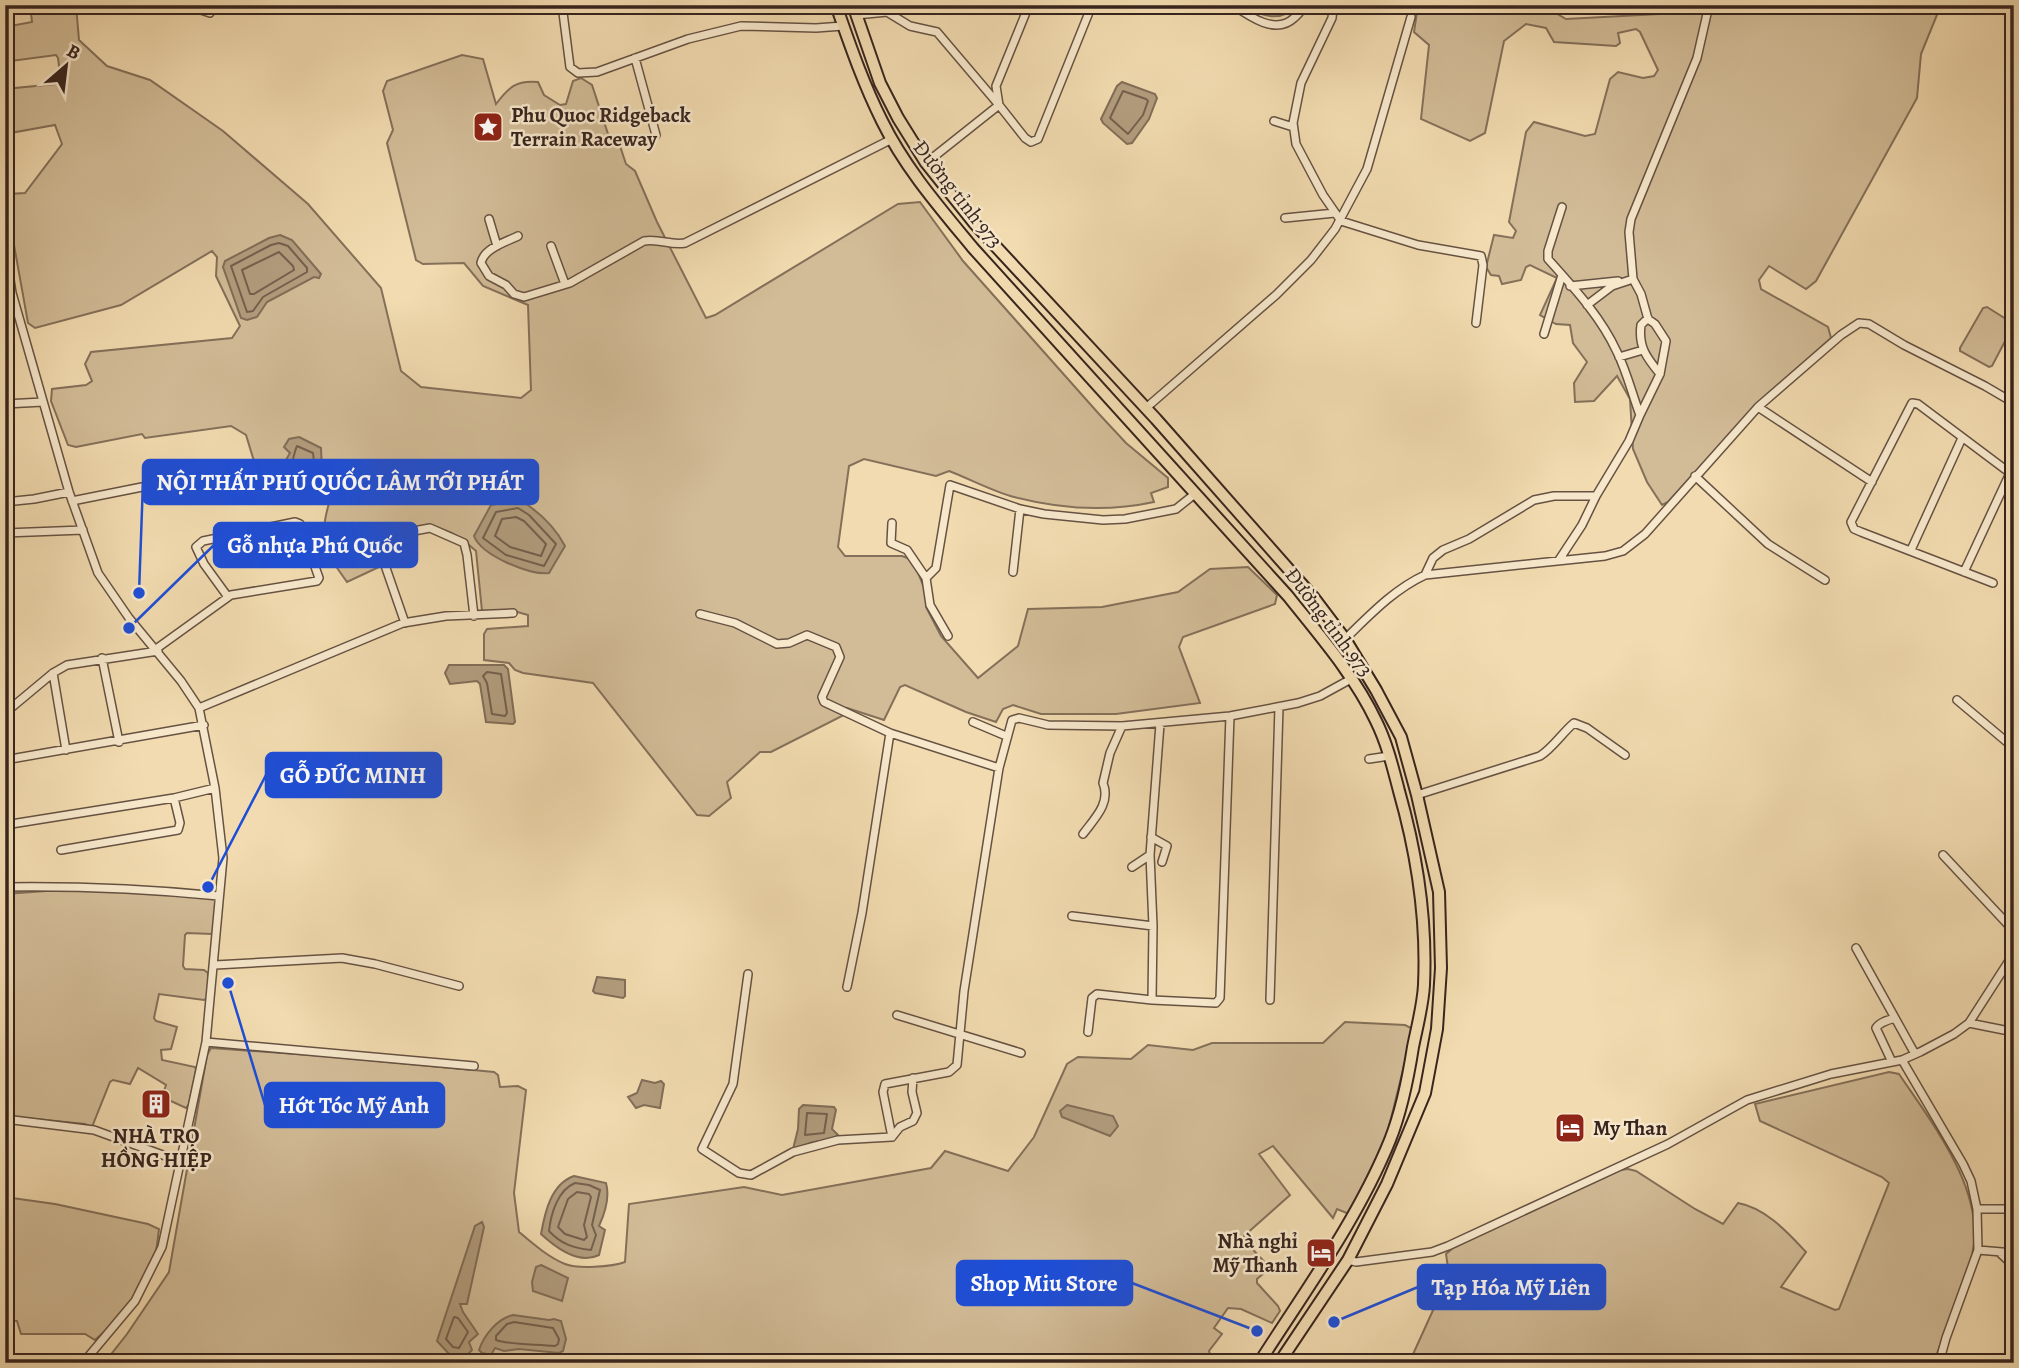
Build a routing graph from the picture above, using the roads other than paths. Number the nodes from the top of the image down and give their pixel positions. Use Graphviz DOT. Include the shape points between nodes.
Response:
graph roads {
  1 [pos="186,5"];
  2 [pos="562,5"];
  3 [pos="836,5"];
  4 [pos="1029,5"];
  5 [pos="1092,5"];
  6 [pos="1233,5"];
  7 [pos="1306,5"];
  8 [pos="1329,5"];
  9 [pos="1709,5"];
  10 [pos="855,10"];
  11 [pos="210,13"];
  12 [pos="1411,18"];
  13 [pos="843,26"];
  14 [pos="635,58"];
  15 [pos="999,105"];
  16 [pos="1274,121"];
  17 [pos="1293,127"];
  18 [pos="656,135"];
  19 [pos="892,139"];
  20 [pos="926,163"];
  21 [pos="1562,207"];
  22 [pos="1335,213"];
  23 [pos="1284,218"];
  24 [pos="489,219"];
  25 [pos="1340,221"];
  26 [pos="519,236"];
  27 [pos="497,246"];
  28 [pos="551,246"];
  29 [pos="5,247"];
  30 [pos="1562,275"];
  31 [pos="1633,279"];
  32 [pos="1622,281"];
  33 [pos="565,284"];
  34 [pos="1570,286"];
  35 [pos="8,293"];
  36 [pos="1587,305"];
  37 [pos="1648,318"];
  38 [pos="1476,323"];
  39 [pos="1544,334"];
  40 [pos="1643,349"];
  41 [pos="1619,357"];
  42 [pos="1660,374"];
  43 [pos="43,402"];
  44 [pos="2014,403"];
  45 [pos="5,404"];
  46 [pos="1758,407"];
  47 [pos="1146,408"];
  48 [pos="1640,415"];
  49 [pos="1962,438"];
  50 [pos="247,466"];
  51 [pos="2012,475"];
  52 [pos="1695,476"];
  53 [pos="1208,479"];
  54 [pos="1872,482"];
  55 [pos="69,492"];
  56 [pos="1197,493"];
  57 [pos="1596,496"];
  58 [pos="72,501"];
  59 [pos="5,502"];
  60 [pos="1020,509"];
  61 [pos="892,523"];
  62 [pos="82,530"];
  63 [pos="5,533"];
  64 [pos="1910,550"];
  65 [pos="1559,559"];
  66 [pos="1013,572"];
  67 [pos="1964,572"];
  68 [pos="1425,575"];
  69 [pos="926,578"];
  70 [pos="1825,580"];
  71 [pos="1993,583"];
  72 [pos="228,597"];
  73 [pos="513,613"];
  74 [pos="700,614"];
  75 [pos="474,616"];
  76 [pos="405,622"];
  77 [pos="948,636"];
  78 [pos="1345,639"];
  79 [pos="157,650"];
  80 [pos="102,658"];
  81 [pos="53,673"];
  82 [pos="1351,680"];
  83 [pos="1957,700"];
  84 [pos="1279,707"];
  85 [pos="199,708"];
  86 [pos="5,713"];
  87 [pos="1230,716"];
  88 [pos="973,722"];
  89 [pos="1160,724"];
  90 [pos="204,725"];
  91 [pos="1122,726"];
  92 [pos="890,733"];
  93 [pos="1006,736"];
  94 [pos="118,742"];
  95 [pos="2014,748"];
  96 [pos="66,750"];
  97 [pos="1625,755"];
  98 [pos="1389,756"];
  99 [pos="1369,759"];
  100 [pos="5,760"];
  101 [pos="999,768"];
  102 [pos="215,788"];
  103 [pos="1417,794"];
  104 [pos="174,798"];
  105 [pos="5,825"];
  106 [pos="1083,834"];
  107 [pos="1151,837"];
  108 [pos="61,850"];
  109 [pos="1150,855"];
  110 [pos="1943,855"];
  111 [pos="1162,862"];
  112 [pos="1132,867"];
  113 [pos="5,887"];
  114 [pos="219,896"];
  115 [pos="1072,916"];
  116 [pos="1153,926"];
  117 [pos="2014,931"];
  118 [pos="1856,948"];
  119 [pos="2014,953"];
  120 [pos="215,965"];
  121 [pos="748,974"];
  122 [pos="459,986"];
  123 [pos="847,987"];
  124 [pos="1152,1000"];
  125 [pos="1270,1000"];
  126 [pos="897,1015"];
  127 [pos="1895,1018"];
  128 [pos="1969,1023"];
  129 [pos="1088,1032"];
  130 [pos="2014,1032"];
  131 [pos="959,1034"];
  132 [pos="206,1042"];
  133 [pos="1021,1054"];
  134 [pos="1915,1054"];
  135 [pos="1902,1060"];
  136 [pos="1892,1062"];
  137 [pos="474,1066"];
  138 [pos="913,1078"];
  139 [pos="5,1119"];
  140 [pos="892,1138"];
  141 [pos="182,1162"];
  142 [pos="1977,1209"];
  143 [pos="2014,1209"];
  144 [pos="1332,1250"];
  145 [pos="1979,1250"];
  146 [pos="2000,1253"];
  147 [pos="2014,1253"];
  148 [pos="1348,1260"];
  149 [pos="2014,1266"];
  150 [pos="83,1363"];
  151 [pos="1259,1363"];
  152 [pos="1279,1363"];
  153 [pos="1939,1363"];
  1 -- 11 [label="street"];
  2 -- 14 [label="street" via="572,70 597,72"];
  3 -- 13 [label="main road, Đường tỉnh 973"];
  4 -- 15 [label="street" via="996,86"];
  5 -- 15 [label="street" via="1038,139 1031,142 1025,138"];
  6 -- 7 [label="street" via="1262,22 1278,25 1294,18"];
  8 -- 17 [label="street" via="1334,9 1332,18 1301,83"];
  9 -- 31 [label="street" via="1697,58 1631,219"];
  10 -- 15 [label="street" via="887,12 910,26 937,32"];
  10 -- 20 [label="main road, Đường tỉnh 973" via="880,83"];
  12 -- 25 [label="street" via="1367,169"];
  13 -- 14 [label="street" via="741,26"];
  13 -- 19 [label="main road, Đường tỉnh 973" via="856,66"];
  14 -- 18 [label="street"];
  15 -- 20 [label="street"];
  16 -- 17 [label="street"];
  17 -- 22 [label="street" via="1296,144"];
  19 -- 33 [label="street" via="685,243 644,241"];
  19 -- 56 [label="main road, Đường tỉnh 973" via="924,188 973,248"];
  20 -- 47 [label="main road, Đường tỉnh 973" via="974,223"];
  21 -- 30 [label="street" via="1548,259"];
  22 -- 23 [label="street"];
  22 -- 25 [label="street"];
  24 -- 27 [label="street"];
  25 -- 38 [label="street" via="1418,245 1481,256"];
  25 -- 47 [label="street" via="1311,260 1276,295"];
  26 -- 27 [label="street"];
  27 -- 33 [label="street" via="481,263 489,276 514,294 524,297"];
  28 -- 33 [label="street"];
  29 -- 35 [label="street"];
  30 -- 34 [label="street"];
  30 -- 39 [label="street"];
  31 -- 32 [label="street"];
  31 -- 37 [label="street"];
  32 -- 34 [label="street"];
  32 -- 36 [label="street"];
  34 -- 36 [label="street"];
  35 -- 43 [label="street"];
  36 -- 41 [label="street"];
  37 -- 40 [label="street" via="1641,325"];
  37 -- 42 [label="street" via="1666,341"];
  40 -- 41 [label="street"];
  40 -- 42 [label="street"];
  41 -- 48 [label="street"];
  42 -- 48 [label="street"];
  43 -- 45 [label="street"];
  43 -- 55 [label="street"];
  44 -- 46 [label="street" via="1869,324 1859,323"];
  46 -- 52 [label="street"];
  46 -- 54 [label="street"];
  47 -- 53 [label="main road, Đường tỉnh 973"];
  48 -- 57 [label="street"];
  49 -- 51 [label="street"];
  49 -- 54 [label="street" via="1912,403"];
  49 -- 64 [label="street"];
  50 -- 58 [label="street"];
  51 -- 67 [label="street"];
  52 -- 65 [label="street" via="1645,534 1623,551"];
  52 -- 70 [label="street" via="1768,544"];
  53 -- 56 [label="main road"];
  53 -- 78 [label="main road, Đường tỉnh 973"];
  54 -- 64 [label="street" via="1851,525"];
  55 -- 58 [label="street"];
  55 -- 59 [label="street"];
  56 -- 60 [label="street" via="1176,509 1125,519 1075,518"];
  56 -- 82 [label="main road, Đường tỉnh 973" via="1288,596"];
  57 -- 65 [label="street"];
  57 -- 68 [label="street" via="1534,500 1443,550"];
  58 -- 62 [label="street"];
  60 -- 66 [label="street"];
  60 -- 69 [label="street" via="950,485 938,561"];
  61 -- 69 [label="street" via="891,543 907,550"];
  62 -- 63 [label="street"];
  62 -- 79 [label="street" via="98,573"];
  64 -- 67 [label="street"];
  65 -- 68 [label="street"];
  67 -- 71 [label="street"];
  68 -- 78 [label="street" via="1381,603"];
  69 -- 77 [label="street" via="930,605"];
  72 -- 72 [label="street" via="196,547 203,541 300,524 317,581"];
  72 -- 79 [label="street"];
  73 -- 75 [label="street"];
  74 -- 92 [label="street" via="735,623 777,644 807,635 836,647 840,657 822,696 824,702"];
  75 -- 76 [label="street"];
  75 -- 76 [label="street" via="464,543 430,528 392,535 383,539 379,548"];
  76 -- 85 [label="street"];
  78 -- 103 [label="main road, Đường tỉnh 973" via="1401,737"];
  79 -- 80 [label="street"];
  79 -- 85 [label="street"];
  80 -- 81 [label="street" via="67,665"];
  80 -- 94 [label="street"];
  81 -- 86 [label="street"];
  81 -- 96 [label="street"];
  82 -- 84 [label="street" via="1320,696"];
  82 -- 98 [label="main road, Đường tỉnh 973" via="1376,721"];
  83 -- 95 [label="street"];
  84 -- 87 [label="street"];
  84 -- 125 [label="street"];
  85 -- 90 [label="street"];
  87 -- 89 [label="street"];
  87 -- 124 [label="street" via="1220,998 1216,1003"];
  88 -- 93 [label="street"];
  89 -- 91 [label="street"];
  89 -- 107 [label="street"];
  90 -- 94 [label="street"];
  90 -- 102 [label="street"];
  91 -- 93 [label="street" via="1048,725 1018,718 1010,723"];
  91 -- 106 [label="street" via="1103,783 1105,802"];
  92 -- 101 [label="street"];
  92 -- 123 [label="street"];
  93 -- 101 [label="street"];
  94 -- 96 [label="street"];
  96 -- 100 [label="street"];
  97 -- 103 [label="street" via="1574,723 1540,757"];
  98 -- 99 [label="street"];
  98 -- 144 [label="main road, Đường tỉnh 973" via="1419,874 1424,986 1406,1093 1390,1139"];
  101 -- 131 [label="street"];
  102 -- 104 [label="street"];
  102 -- 114 [label="street" via="223,858"];
  103 -- 148 [label="main road, Đường tỉnh 973" via="1439,892 1437,1029 1425,1093 1408,1140"];
  104 -- 105 [label="street"];
  104 -- 108 [label="street" via="178,830"];
  107 -- 109 [label="street"];
  107 -- 111 [label="street" via="1167,846"];
  109 -- 112 [label="street"];
  109 -- 116 [label="street"];
  110 -- 117 [label="street"];
  113 -- 114 [label="street" via="74,886"];
  114 -- 120 [label="street"];
  115 -- 116 [label="street"];
  116 -- 124 [label="street"];
  118 -- 127 [label="street"];
  119 -- 128 [label="street"];
  120 -- 122 [label="street" via="342,958"];
  120 -- 132 [label="street"];
  121 -- 140 [label="street" via="733,1084 702,1149 739,1173 751,1175 793,1152 838,1140"];
  124 -- 129 [label="street" via="1097,994 1092,998"];
  126 -- 131 [label="street"];
  127 -- 134 [label="street"];
  127 -- 136 [label="street" via="1876,1028"];
  128 -- 130 [label="street"];
  128 -- 134 [label="street"];
  131 -- 133 [label="street"];
  131 -- 138 [label="street" via="957,1065 950,1072"];
  132 -- 137 [label="street"];
  132 -- 141 [label="street"];
  134 -- 135 [label="street"];
  135 -- 136 [label="street"];
  135 -- 142 [label="street" via="1963,1164"];
  136 -- 148 [label="street" via="1831,1074 1747,1100 1668,1144 1440,1249"];
  138 -- 140 [label="street" via="918,1113"];
  138 -- 140 [label="street" via="883,1086"];
  139 -- 141 [label="street" via="94,1130"];
  141 -- 150 [label="street" via="159,1256 135,1301"];
  142 -- 143 [label="street"];
  142 -- 145 [label="street"];
  144 -- 148 [label="main road"];
  144 -- 151 [label="main road, Đường tỉnh 973"];
  145 -- 146 [label="street"];
  145 -- 153 [label="street"];
  146 -- 147 [label="street"];
  146 -- 149 [label="street"];
  148 -- 152 [label="main road, Đường tỉnh 973"];
}
